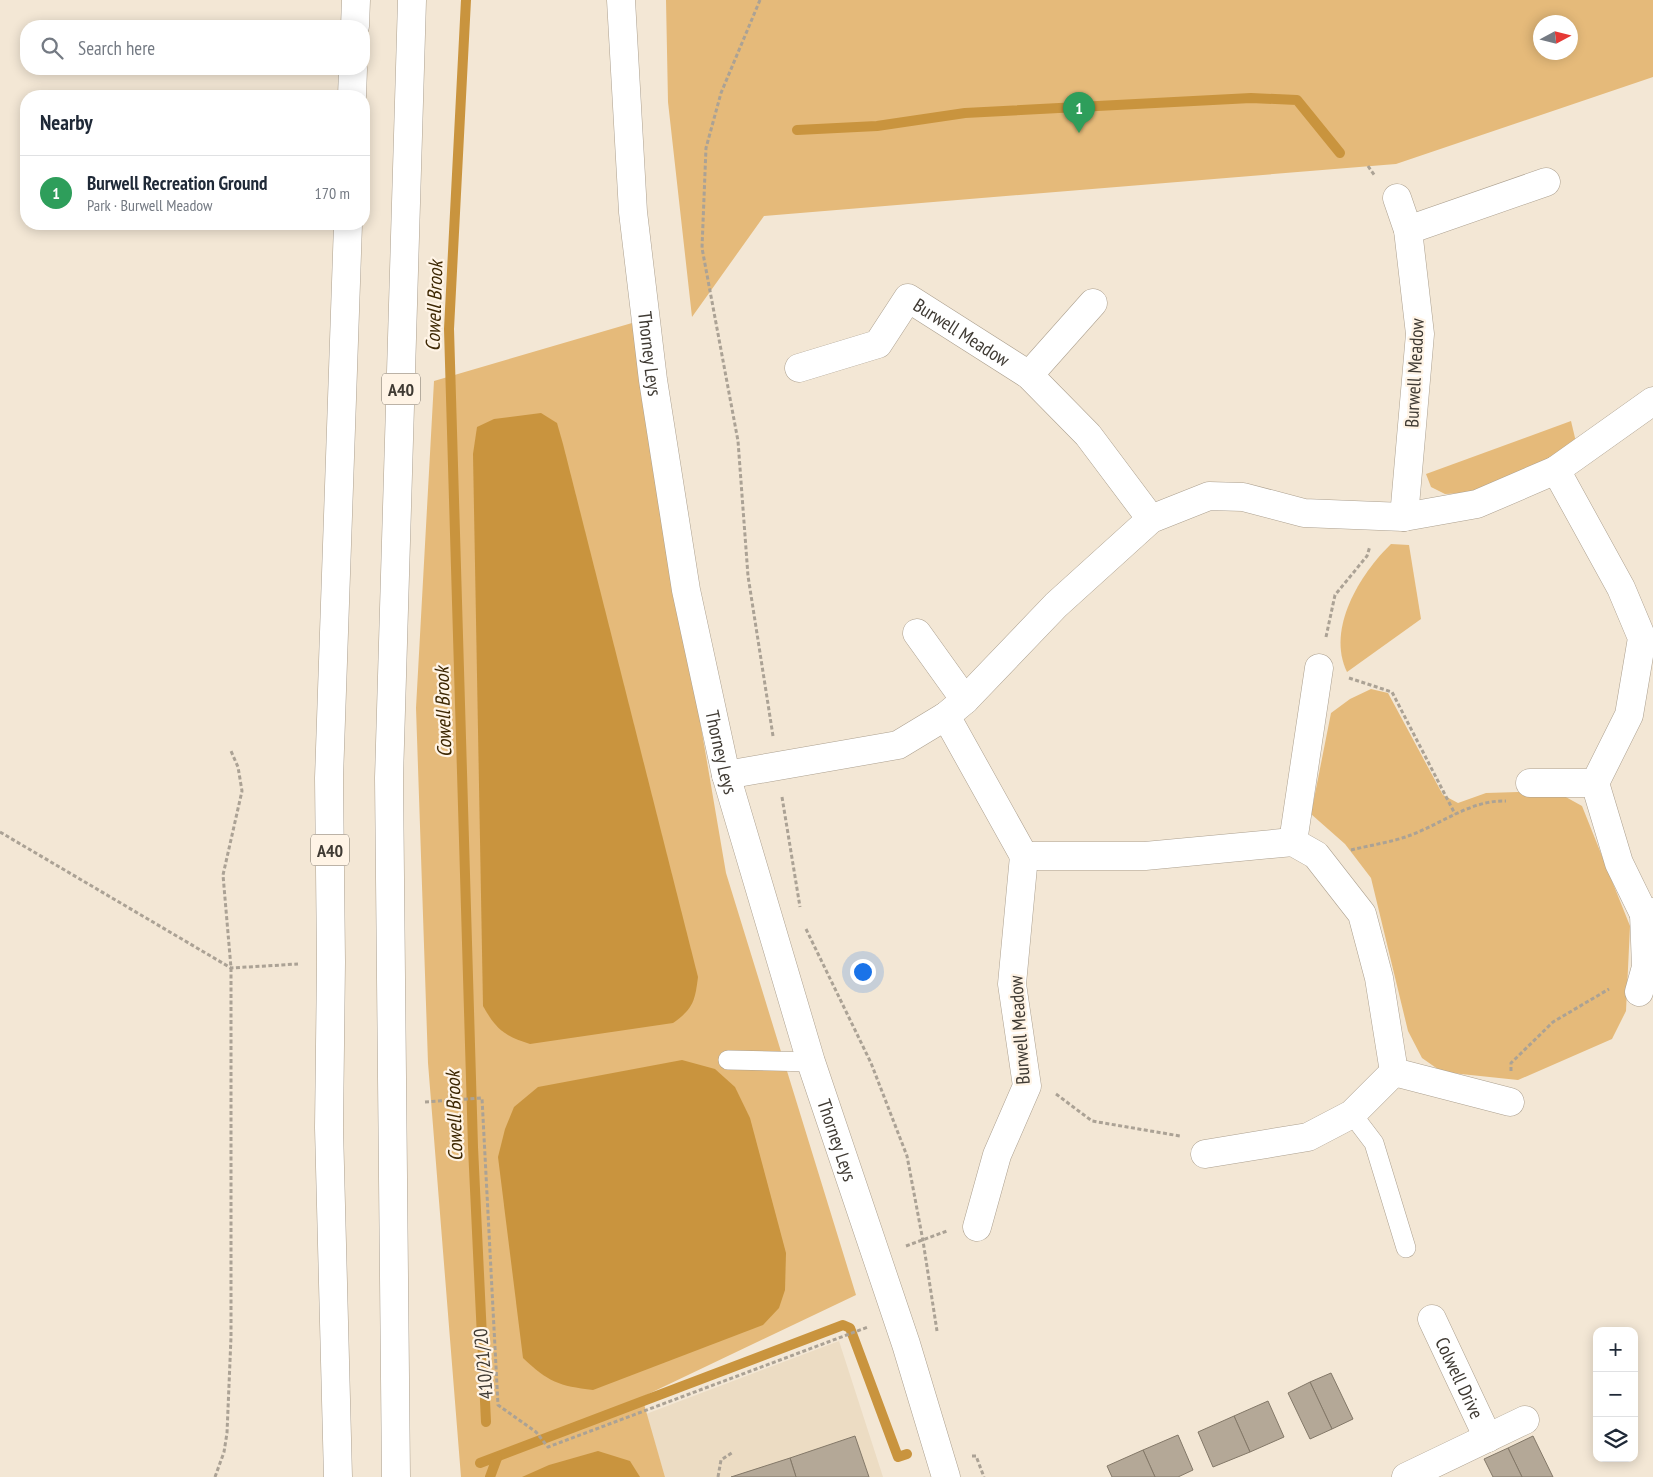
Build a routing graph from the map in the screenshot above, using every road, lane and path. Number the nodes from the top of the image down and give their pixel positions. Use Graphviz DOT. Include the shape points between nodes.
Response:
graph roads {
  1 [pos="356,0"];
  2 [pos="412,0"];
  3 [pos="621,0"];
  4 [pos="760,0"];
  5 [pos="355,20"];
  6 [pos="354,75"];
  7 [pos="352,90"];
  8 [pos="1546,182"];
  9 [pos="1397,198"];
  10 [pos="348,230"];
  11 [pos="1408,230"];
  12 [pos="1093,304"];
  13 [pos="799,368"];
  14 [pos="1029,375"];
  15 [pos="1653,401"];
  16 [pos="1556,470"];
  17 [pos="1392,516"];
  18 [pos="1151,519"];
  19 [pos="917,633"];
  20 [pos="1647,637"];
  21 [pos="1318,668"];
  22 [pos="955,708"];
  23 [pos="232,750"];
  24 [pos="777,766"];
  25 [pos="726,774"];
  26 [pos="1530,783"];
  27 [pos="1595,783"];
  28 [pos="1509,801"];
  29 [pos="1455,814"];
  30 [pos="0,832"];
  31 [pos="1305,849"];
  32 [pos="1024,856"];
  33 [pos="801,911"];
  34 [pos="1649,913"];
  35 [pos="802,921"];
  36 [pos="298,964"];
  37 [pos="231,968"];
  38 [pos="1642,980"];
  39 [pos="728,1060"];
  40 [pos="811,1062"];
  41 [pos="1394,1072"];
  42 [pos="1027,1086"];
  43 [pos="425,1102"];
  44 [pos="1510,1102"];
  45 [pos="1352,1114"];
  46 [pos="1204,1154"];
  47 [pos="977,1227"];
  48 [pos="923,1241"];
  49 [pos="1406,1248"];
  50 [pos="876,1255"];
  51 [pos="1432,1319"];
  52 [pos="862,1329"];
  53 [pos="937,1341"];
  54 [pos="1525,1420"];
  55 [pos="1488,1438"];
  56 [pos="733,1452"];
  57 [pos="966,1455"];
  58 [pos="215,1477"];
  59 [pos="338,1477"];
  60 [pos="396,1477"];
  61 [pos="718,1477"];
  62 [pos="946,1477"];
  63 [pos="984,1477"];
  64 [pos="1406,1477"];
  1 -- 5 [label="main road"];
  2 -- 60 [label="main road, A40" via="389,778"];
  3 -- 25 [label="main road, Thorney Leys" via="633,212 653,380 686,590"];
  4 -- 24 [label="path" via="721,93 706,148 702,248 738,442 748,576"];
  6 -- 7 [label="main road"];
  8 -- 11 [label="main road"];
  9 -- 11 [label="main road, Burwell Meadow"];
  10 -- 59 [label="main road, A40" via="329,778 329,1128"];
  11 -- 17 [label="main road, Burwell Meadow" via="1420,334"];
  12 -- 14 [label="main road, Burwell Meadow"];
  13 -- 14 [label="main road, Burwell Meadow" via="878,344 908,298"];
  14 -- 18 [label="main road, Burwell Meadow" via="1088,435"];
  15 -- 16 [label="main road"];
  16 -- 17 [label="main road" via="1477,504"];
  16 -- 20 [label="main road"];
  17 -- 18 [label="main road" via="1304,513 1243,497 1209,496"];
  17 -- 21 [label="path" via="1367,556 1335,595"];
  18 -- 22 [label="main road" via="1056,606"];
  19 -- 22 [label="main road"];
  20 -- 27 [label="main road" via="1629,715"];
  21 -- 29 [label="path" via="1392,692"];
  21 -- 31 [label="main road"];
  22 -- 24 [label="main road" via="898,745"];
  22 -- 32 [label="main road"];
  23 -- 37 [label="path" via="242,791 223,875"];
  24 -- 25 [label="main road"];
  24 -- 33 [label="path"];
  25 -- 40 [label="main road, Thorney Leys"];
  26 -- 27 [label="main road"];
  27 -- 34 [label="main road" via="1619,863"];
  28 -- 29 [label="path" via="1483,804"];
  29 -- 31 [label="path" via="1411,835 1341,852"];
  30 -- 37 [label="path"];
  31 -- 32 [label="main road" via="1145,856"];
  31 -- 41 [label="main road" via="1362,914 1379,978"];
  32 -- 42 [label="main road, Burwell Meadow" via="1012,984"];
  34 -- 38 [label="main road"];
  35 -- 48 [label="path" via="871,1063 903,1147"];
  36 -- 37 [label="path"];
  37 -- 58 [label="path" via="231,1337 227,1433"];
  38 -- 44 [label="path" via="1553,1022 1511,1063"];
  39 -- 40 [label="lane"];
  40 -- 50 [label="main road, Thorney Leys"];
  41 -- 44 [label="main road"];
  41 -- 45 [label="main road"];
  42 -- 46 [label="path" via="1058,1095 1092,1121 1194,1138"];
  42 -- 47 [label="main road, Burwell Meadow" via="997,1155"];
  43 -- 52 [label="path, 410/21/20" via="482,1098 498,1405 536,1432 548,1447"];
  45 -- 46 [label="main road" via="1308,1137"];
  45 -- 49 [label="lane" via="1374,1143"];
  47 -- 48 [label="path" via="959,1226"];
  48 -- 50 [label="path"];
  48 -- 53 [label="path"];
  50 -- 62 [label="main road, Thorney Leys"];
  51 -- 55 [label="main road, Colwell Drive"];
  54 -- 55 [label="main road, Colwell Drive"];
  55 -- 64 [label="main road, Colwell Drive"];
  56 -- 61 [label="path" via="721,1460"];
  57 -- 63 [label="path" via="976,1456"];
}
